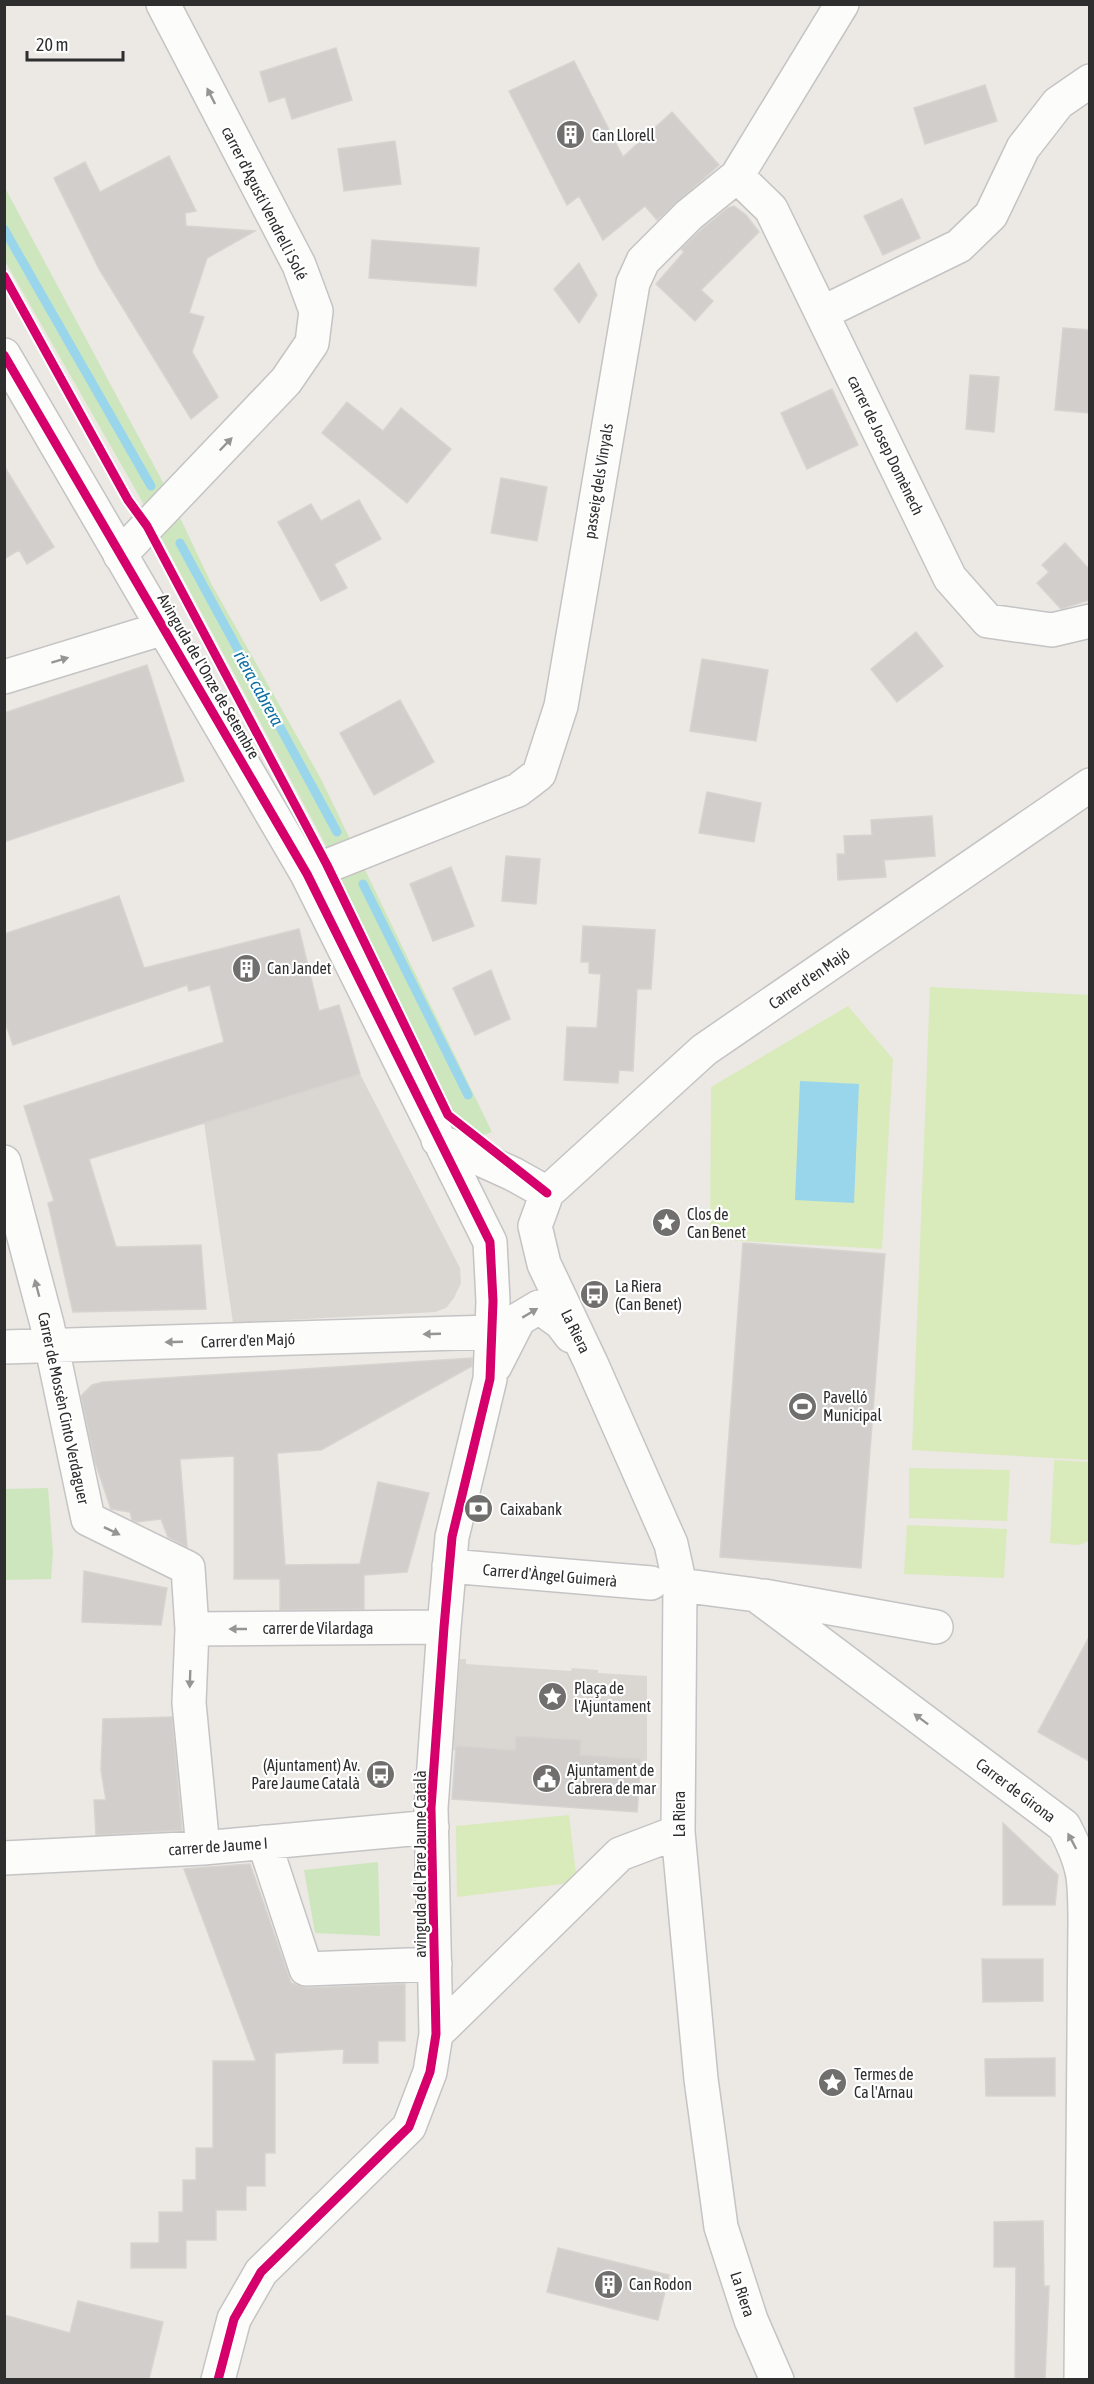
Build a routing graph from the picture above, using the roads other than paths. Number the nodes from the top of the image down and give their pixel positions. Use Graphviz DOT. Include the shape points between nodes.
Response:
graph roads {
  1 [pos="163,4"];
  2 [pos="842,4"];
  3 [pos="1089,81"];
  4 [pos="737,176"];
  5 [pos="822,313"];
  6 [pos="4,355"];
  7 [pos="120,555"];
  8 [pos="1089,621"];
  9 [pos="164,628"];
  10 [pos="4,677"];
  11 [pos="1089,785"];
  12 [pos="317,869"];
  13 [pos="438,1140"];
  14 [pos="4,1162"];
  15 [pos="513,1174"];
  16 [pos="547,1193"];
  17 [pos="468,1196"];
  18 [pos="490,1242"];
  19 [pos="544,1264"];
  20 [pos="491,1332"];
  21 [pos="51,1345"];
  22 [pos="4,1347"];
  23 [pos="591,1363"];
  24 [pos="490,1379"];
  25 [pos="449,1566"];
  26 [pos="665,1584"];
  27 [pos="756,1595"];
  28 [pos="444,1627"];
  29 [pos="936,1627"];
  30 [pos="192,1629"];
  31 [pos="432,1827"];
  32 [pos="678,1832"];
  33 [pos="264,1842"];
  34 [pos="203,1848"];
  35 [pos="4,1858"];
  36 [pos="1088,1923"];
  37 [pos="435,1964"];
  38 [pos="436,2034"];
  39 [pos="218,2379"];
  40 [pos="777,2379"];
  41 [pos="1081,2379"];
  7 -- 1 [label="street, carrer d'Agustí Vendrell i Solé, one-way" via="286,381 312,344 316,311 299,265"];
  2 -- 4 [label="street, passeig dels Vinyals"];
  3 -- 5 [label="street" via="1058,103 1023,148 991,214 959,246"];
  4 -- 5 [label="street, carrer de Josep Domènech" via="771,209"];
  4 -- 12 [label="street, passeig dels Vinyals" via="689,215 643,261 633,283 561,706 539,774 518,790"];
  5 -- 8 [label="street, carrer de Josep Domènech" via="950,578 988,621 1052,630"];
  6 -- 7 [label="street, Avinguda de l'Onze de Setembre"];
  7 -- 9 [label="street, Avinguda de l'Onze de Setembre"];
  10 -- 9 [label="street, one-way"];
  9 -- 12 [label="street, Avinguda de l'Onze de Setembre"];
  11 -- 16 [label="street, Carrer d'en Majó" via="704,1050"];
  12 -- 13 [label="street, Avinguda de l'Onze de Setembre"];
  13 -- 15 [label="street"];
  13 -- 17 [label="street, Avinguda de l'Onze de Setembre"];
  21 -- 14 [label="street, Carrer de Mossèn Cinto Verdaguer, one-way"];
  15 -- 16 [label="street"];
  15 -- 17 [label="street"];
  16 -- 19 [label="street, La Riera" via="535,1226"];
  17 -- 18 [label="street, Avinguda de l'Onze de Setembre"];
  18 -- 19 [label="street"];
  18 -- 20 [label="street, avinguda del Pare Jaume Català"];
  19 -- 23 [label="street, La Riera"];
  20 -- 21 [label="street, Carrer d'en Majó, one-way"];
  20 -- 24 [label="street, avinguda del Pare Jaume Català"];
  21 -- 22 [label="street, Carrer d'en Majó"];
  21 -- 30 [label="street, Carrer de Mossèn Cinto Verdaguer, one-way" via="88,1520 188,1568"];
  24 -- 23 [label="street, avinguda del Pare Jaume Català, one-way" via="519,1319 539,1307 561,1323"];
  23 -- 26 [label="street, La Riera" via="671,1544"];
  24 -- 25 [label="street, avinguda del Pare Jaume Català" via="452,1537"];
  25 -- 26 [label="street, Carrer d'Àngel Guimerà"];
  25 -- 28 [label="street, avinguda del Pare Jaume Català"];
  26 -- 27 [label="street, Carrer de Girona"];
  26 -- 32 [label="street, La Riera"];
  27 -- 29 [label="street"];
  36 -- 27 [label="street, Carrer de Girona, one-way" via="1085,1876 1064,1826"];
  28 -- 30 [label="street, carrer de Vilardaga, one-way"];
  28 -- 31 [label="street, avinguda del Pare Jaume Català"];
  30 -- 34 [label="street, Carrer de Mossèn Cinto Verdaguer, one-way" via="189,1703"];
  31 -- 33 [label="street, carrer de Jaume I"];
  31 -- 37 [label="street, avinguda del Pare Jaume Català"];
  32 -- 38 [label="street" via="620,1854"];
  32 -- 40 [label="street, La Riera" via="701,2079 721,2227 751,2320"];
  33 -- 34 [label="street, carrer de Jaume I"];
  33 -- 37 [label="street" via="306,1969"];
  34 -- 35 [label="street, carrer de Jaume I"];
  36 -- 41 [label="street, Carrer de Girona"];
  37 -- 38 [label="street, avinguda del Pare Jaume Català"];
  38 -- 39 [label="street, avinguda del Pare Jaume Català" via="430,2072 409,2127 261,2272 234,2319 236,2349"];
}
